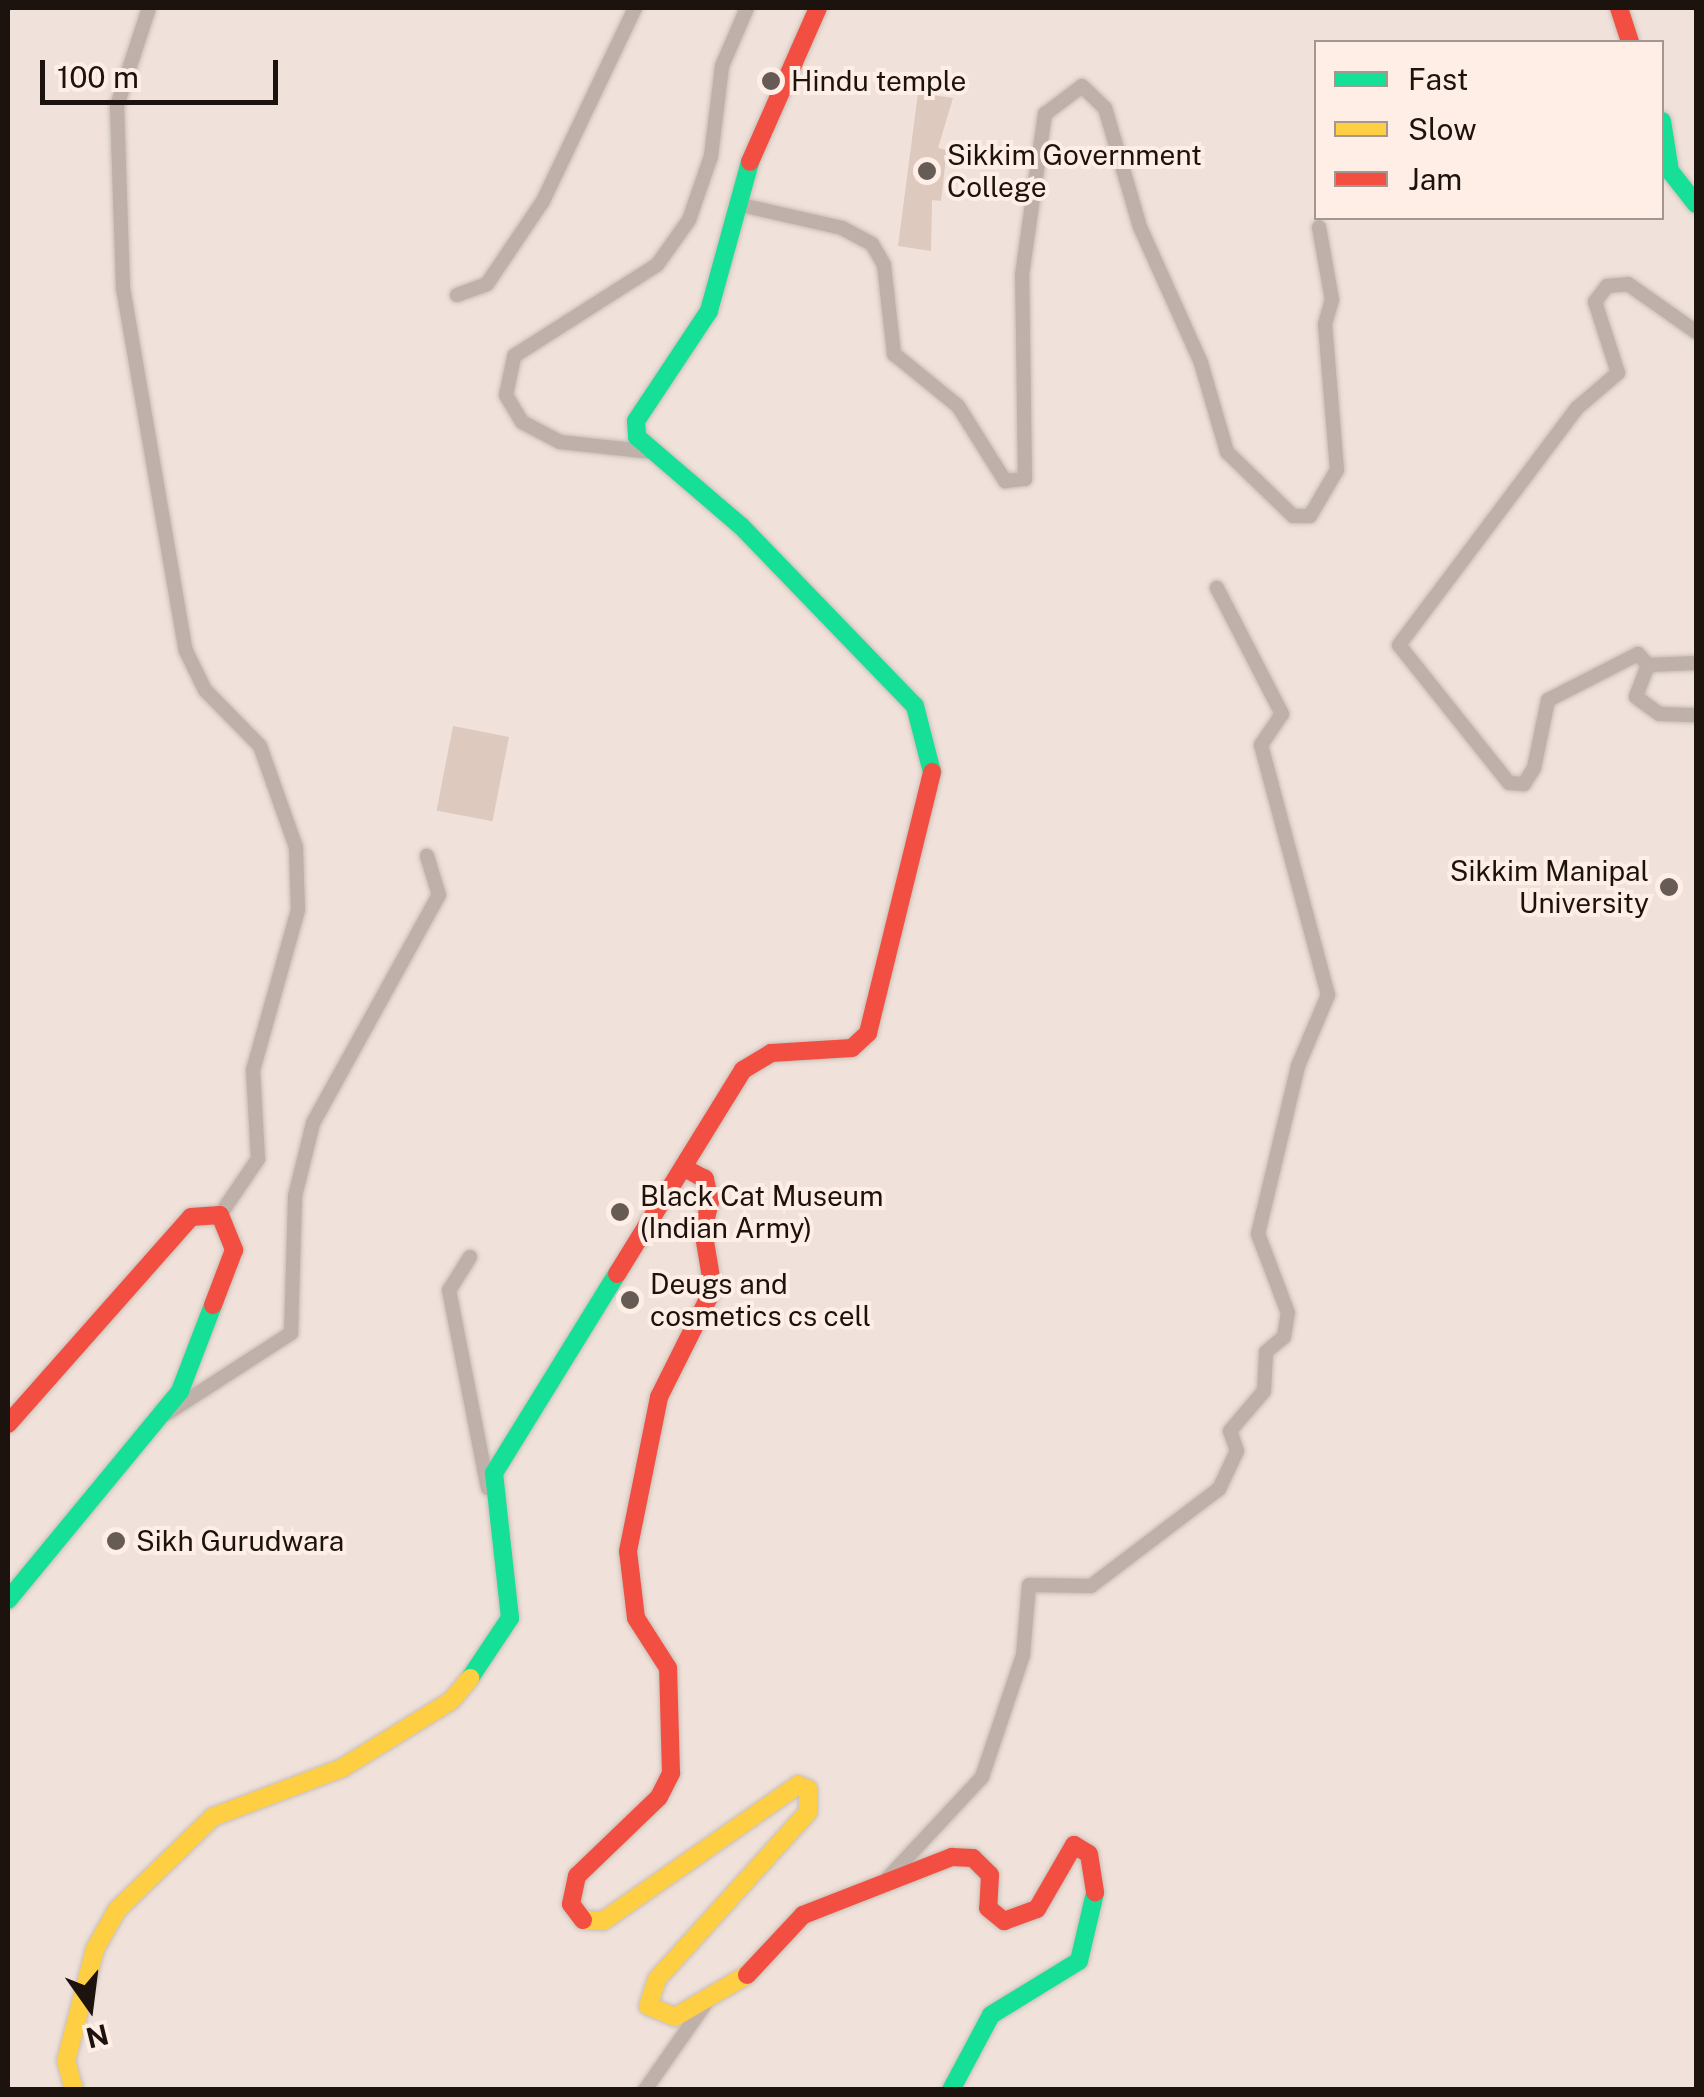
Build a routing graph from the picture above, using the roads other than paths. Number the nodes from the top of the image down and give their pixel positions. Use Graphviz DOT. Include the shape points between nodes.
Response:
graph roads {
  1 [pos="150,8"];
  2 [pos="635,8"];
  3 [pos="747,8"];
  4 [pos="818,8"];
  5 [pos="1619,8"];
  6 [pos="1629,40"];
  7 [pos="1664,134"];
  8 [pos="1696,204"];
  9 [pos="742,205"];
  10 [pos="1319,227"];
  11 [pos="457,295"];
  12 [pos="1696,332"];
  13 [pos="652,452"];
  14 [pos="1217,588"];
  15 [pos="1696,663"];
  16 [pos="1648,665"];
  17 [pos="1696,715"];
  18 [pos="426,856"];
  19 [pos="686,1170"];
  20 [pos="220,1216"];
  21 [pos="470,1257"];
  22 [pos="8,1424"];
  23 [pos="144,1428"];
  24 [pos="494,1507"];
  25 [pos="8,1600"];
  26 [pos="879,1886"];
  27 [pos="705,2004"];
  28 [pos="74,2090"];
  29 [pos="646,2090"];
  30 [pos="951,2090"];
  1 -- 20 [label="street" via="117,106 123,288 186,651 205,690 260,746 296,846 298,910 253,1070 258,1159"];
  2 -- 11 [label="street" via="542,200 487,284"];
  3 -- 13 [label="street" via="722,66 711,156 689,220 657,264 514,356 506,395 522,422 560,442"];
  4 -- 9 [label="main road" via="777,84"];
  5 -- 6 [label="main road"];
  7 -- 8 [label="main road" via="1670,171"];
  9 -- 10 [label="street" via="842,228 872,244 884,265 894,354 958,406 1005,481 1025,479 1022,274 1046,114 1082,86 1105,108 1140,227 1201,363 1227,452 1293,516 1310,516 1337,470 1325,324 1332,300"];
  9 -- 13 [label="main road" via="692,348 636,421"];
  12 -- 16 [label="street" via="1628,284 1607,286 1595,302 1618,373 1577,408 1398,645 1509,784 1524,784 1534,768 1548,700 1638,654"];
  13 -- 19 [label="main road" via="741,526 915,706 934,781 868,1033 852,1048 771,1052 743,1070"];
  14 -- 26 [label="street" via="1282,714 1261,745 1328,995 1298,1066 1258,1234 1288,1313 1284,1336 1266,1352 1264,1391 1230,1430 1237,1451 1219,1488 1091,1586 1028,1585 1023,1655 982,1777"];
  15 -- 16 [label="street"];
  16 -- 17 [label="street" via="1636,696 1659,714"];
  18 -- 23 [label="street" via="438,894 313,1123 296,1196 291,1333"];
  19 -- 24 [label="main road" via="522,1418 494,1472"];
  19 -- 27 [label="main road" via="705,1179 710,1200 703,1230 712,1289 659,1397 628,1551 633,1608 668,1668 671,1774 659,1797 576,1876 572,1904 580,1920 603,1922 770,1802 798,1785 808,1790 808,1812 657,1979 648,2006 675,2016"];
  20 -- 22 [label="main road" via="191,1217"];
  20 -- 23 [label="main road" via="234,1250 217,1308 180,1392"];
  21 -- 24 [label="street" via="449,1290 475,1450"];
  23 -- 25 [label="main road"];
  24 -- 28 [label="main road" via="510,1618 485,1661 451,1701 342,1768 213,1817 117,1910 94,1949 70,2043"];
  26 -- 27 [label="main road" via="803,1916"];
  26 -- 30 [label="main road" via="973,1858 990,1874 988,1908 1004,1921 1037,1909 1074,1845 1089,1854 1095,1922 1080,1961 991,2015"];
  27 -- 29 [label="street"];
}
